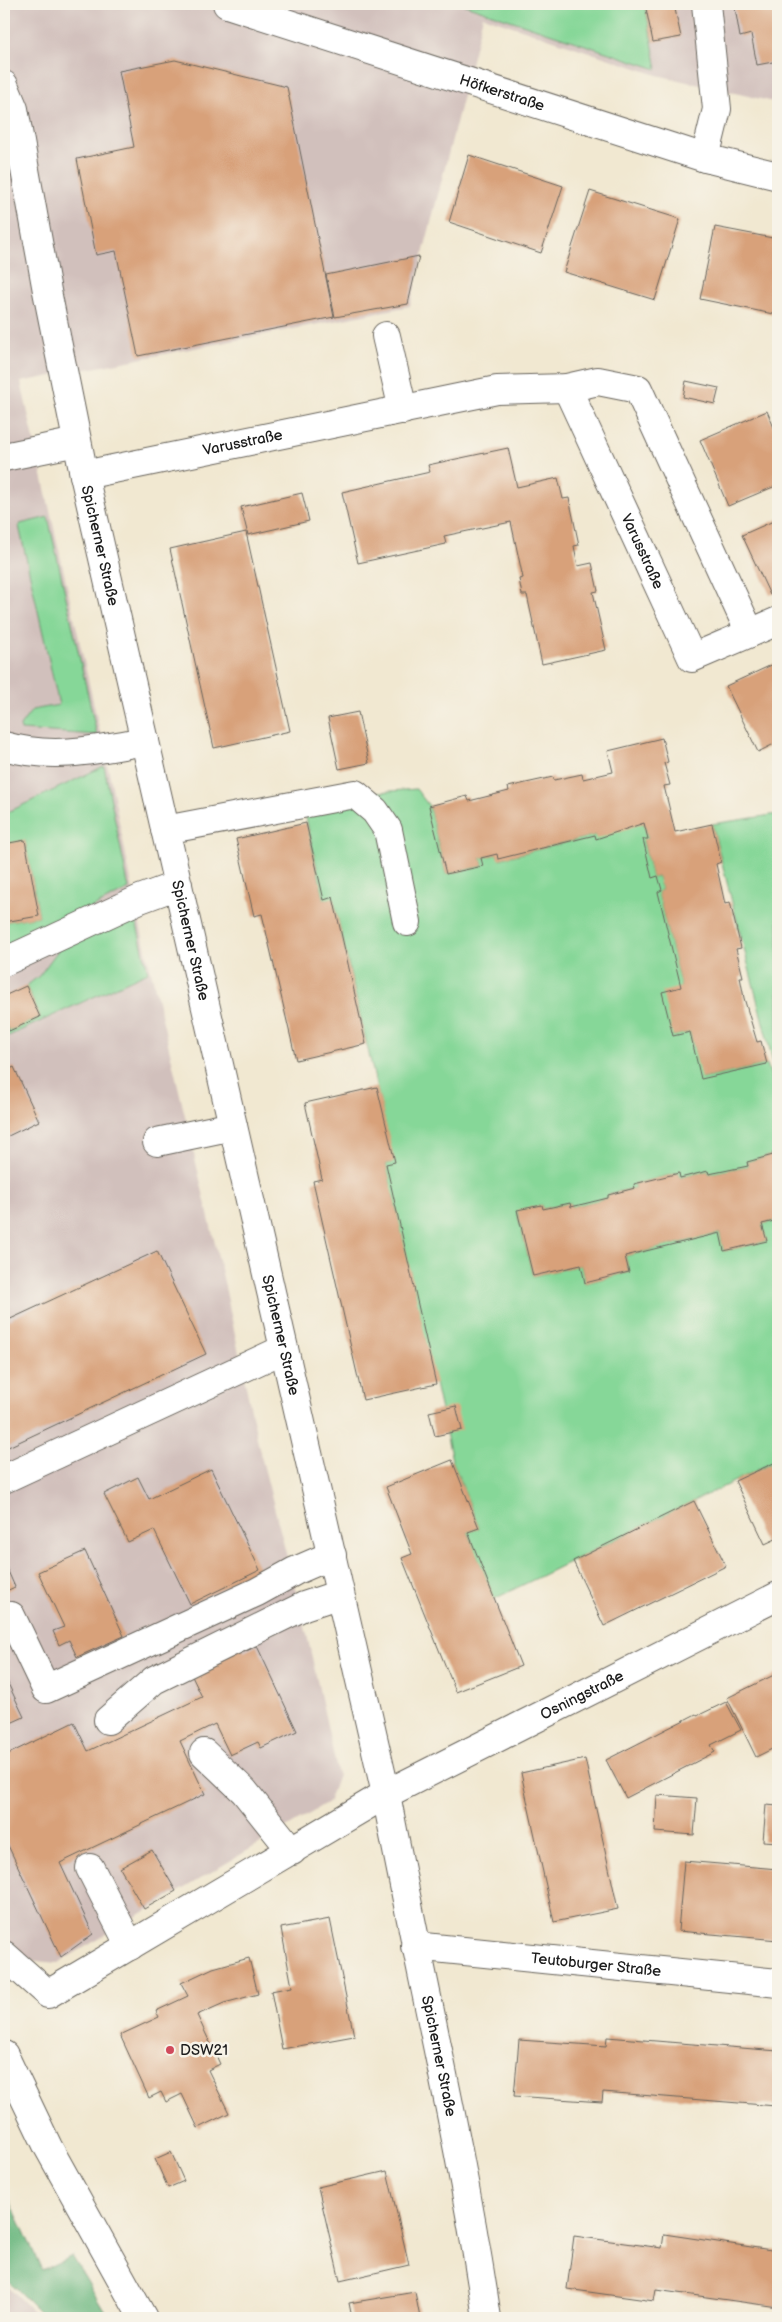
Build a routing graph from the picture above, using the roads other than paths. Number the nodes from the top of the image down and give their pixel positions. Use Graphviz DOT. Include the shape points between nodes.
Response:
graph roads {
  1 [pos="227,4"];
  2 [pos="706,4"];
  3 [pos="4,84"];
  4 [pos="705,158"];
  5 [pos="778,176"];
  6 [pos="386,336"];
  7 [pos="567,388"];
  8 [pos="403,410"];
  9 [pos="77,442"];
  10 [pos="4,457"];
  11 [pos="84,475"];
  12 [pos="778,621"];
  13 [pos="750,633"];
  14 [pos="145,741"];
  15 [pos="4,746"];
  16 [pos="165,830"];
  17 [pos="178,885"];
  18 [pos="407,922"];
  19 [pos="4,962"];
  20 [pos="233,1126"];
  21 [pos="157,1142"];
  22 [pos="284,1349"];
  23 [pos="4,1479"];
  24 [pos="332,1555"];
  25 [pos="340,1594"];
  26 [pos="778,1596"];
  27 [pos="11,1616"];
  28 [pos="108,1720"];
  29 [pos="204,1753"];
  30 [pos="386,1794"];
  31 [pos="292,1850"];
  32 [pos="90,1868"];
  33 [pos="130,1946"];
  34 [pos="416,1946"];
  35 [pos="4,1955"];
  36 [pos="778,1983"];
  37 [pos="4,2056"];
  38 [pos="142,2318"];
  39 [pos="487,2318"];
  1 -- 4 [label="street, Höfkerstraße"];
  2 -- 4 [label="street" via="717,109"];
  3 -- 9 [label="street, Spicherner Straße" via="14,109"];
  4 -- 5 [label="street, Höfkerstraße"];
  6 -- 8 [label="street"];
  7 -- 8 [label="street, Varusstraße" via="497,390"];
  7 -- 13 [label="street, Varusstraße" via="598,381 638,389"];
  7 -- 13 [label="street, Varusstraße" via="692,658"];
  8 -- 11 [label="street, Varusstraße"];
  9 -- 10 [label="street"];
  9 -- 11 [label="street, Spicherner Straße"];
  11 -- 14 [label="street, Spicherner Straße"];
  12 -- 13 [label="street, Varusstraße"];
  14 -- 15 [label="street" via="63,754"];
  14 -- 16 [label="street, Spicherner Straße"];
  16 -- 17 [label="street, Spicherner Straße"];
  16 -- 18 [label="street" via="355,794 375,811 388,830"];
  17 -- 19 [label="street" via="140,899"];
  17 -- 20 [label="street, Spicherner Straße"];
  20 -- 21 [label="street"];
  20 -- 22 [label="street, Spicherner Straße"];
  22 -- 23 [label="street"];
  22 -- 24 [label="street, Spicherner Straße"];
  24 -- 25 [label="street, Spicherner Straße"];
  24 -- 27 [label="street" via="46,1689"];
  25 -- 28 [label="street" via="304,1606 154,1680"];
  25 -- 30 [label="street, Spicherner Straße"];
  26 -- 30 [label="street, Osningstraße"];
  29 -- 31 [label="street" via="244,1790"];
  30 -- 31 [label="street"];
  30 -- 34 [label="street, Spicherner Straße"];
  31 -- 33 [label="street"];
  32 -- 33 [label="street"];
  33 -- 35 [label="street" via="48,1994"];
  34 -- 36 [label="street, Teutoburger Straße"];
  34 -- 39 [label="street, Spicherner Straße" via="474,2236"];
  37 -- 38 [label="street" via="48,2147"];
}
